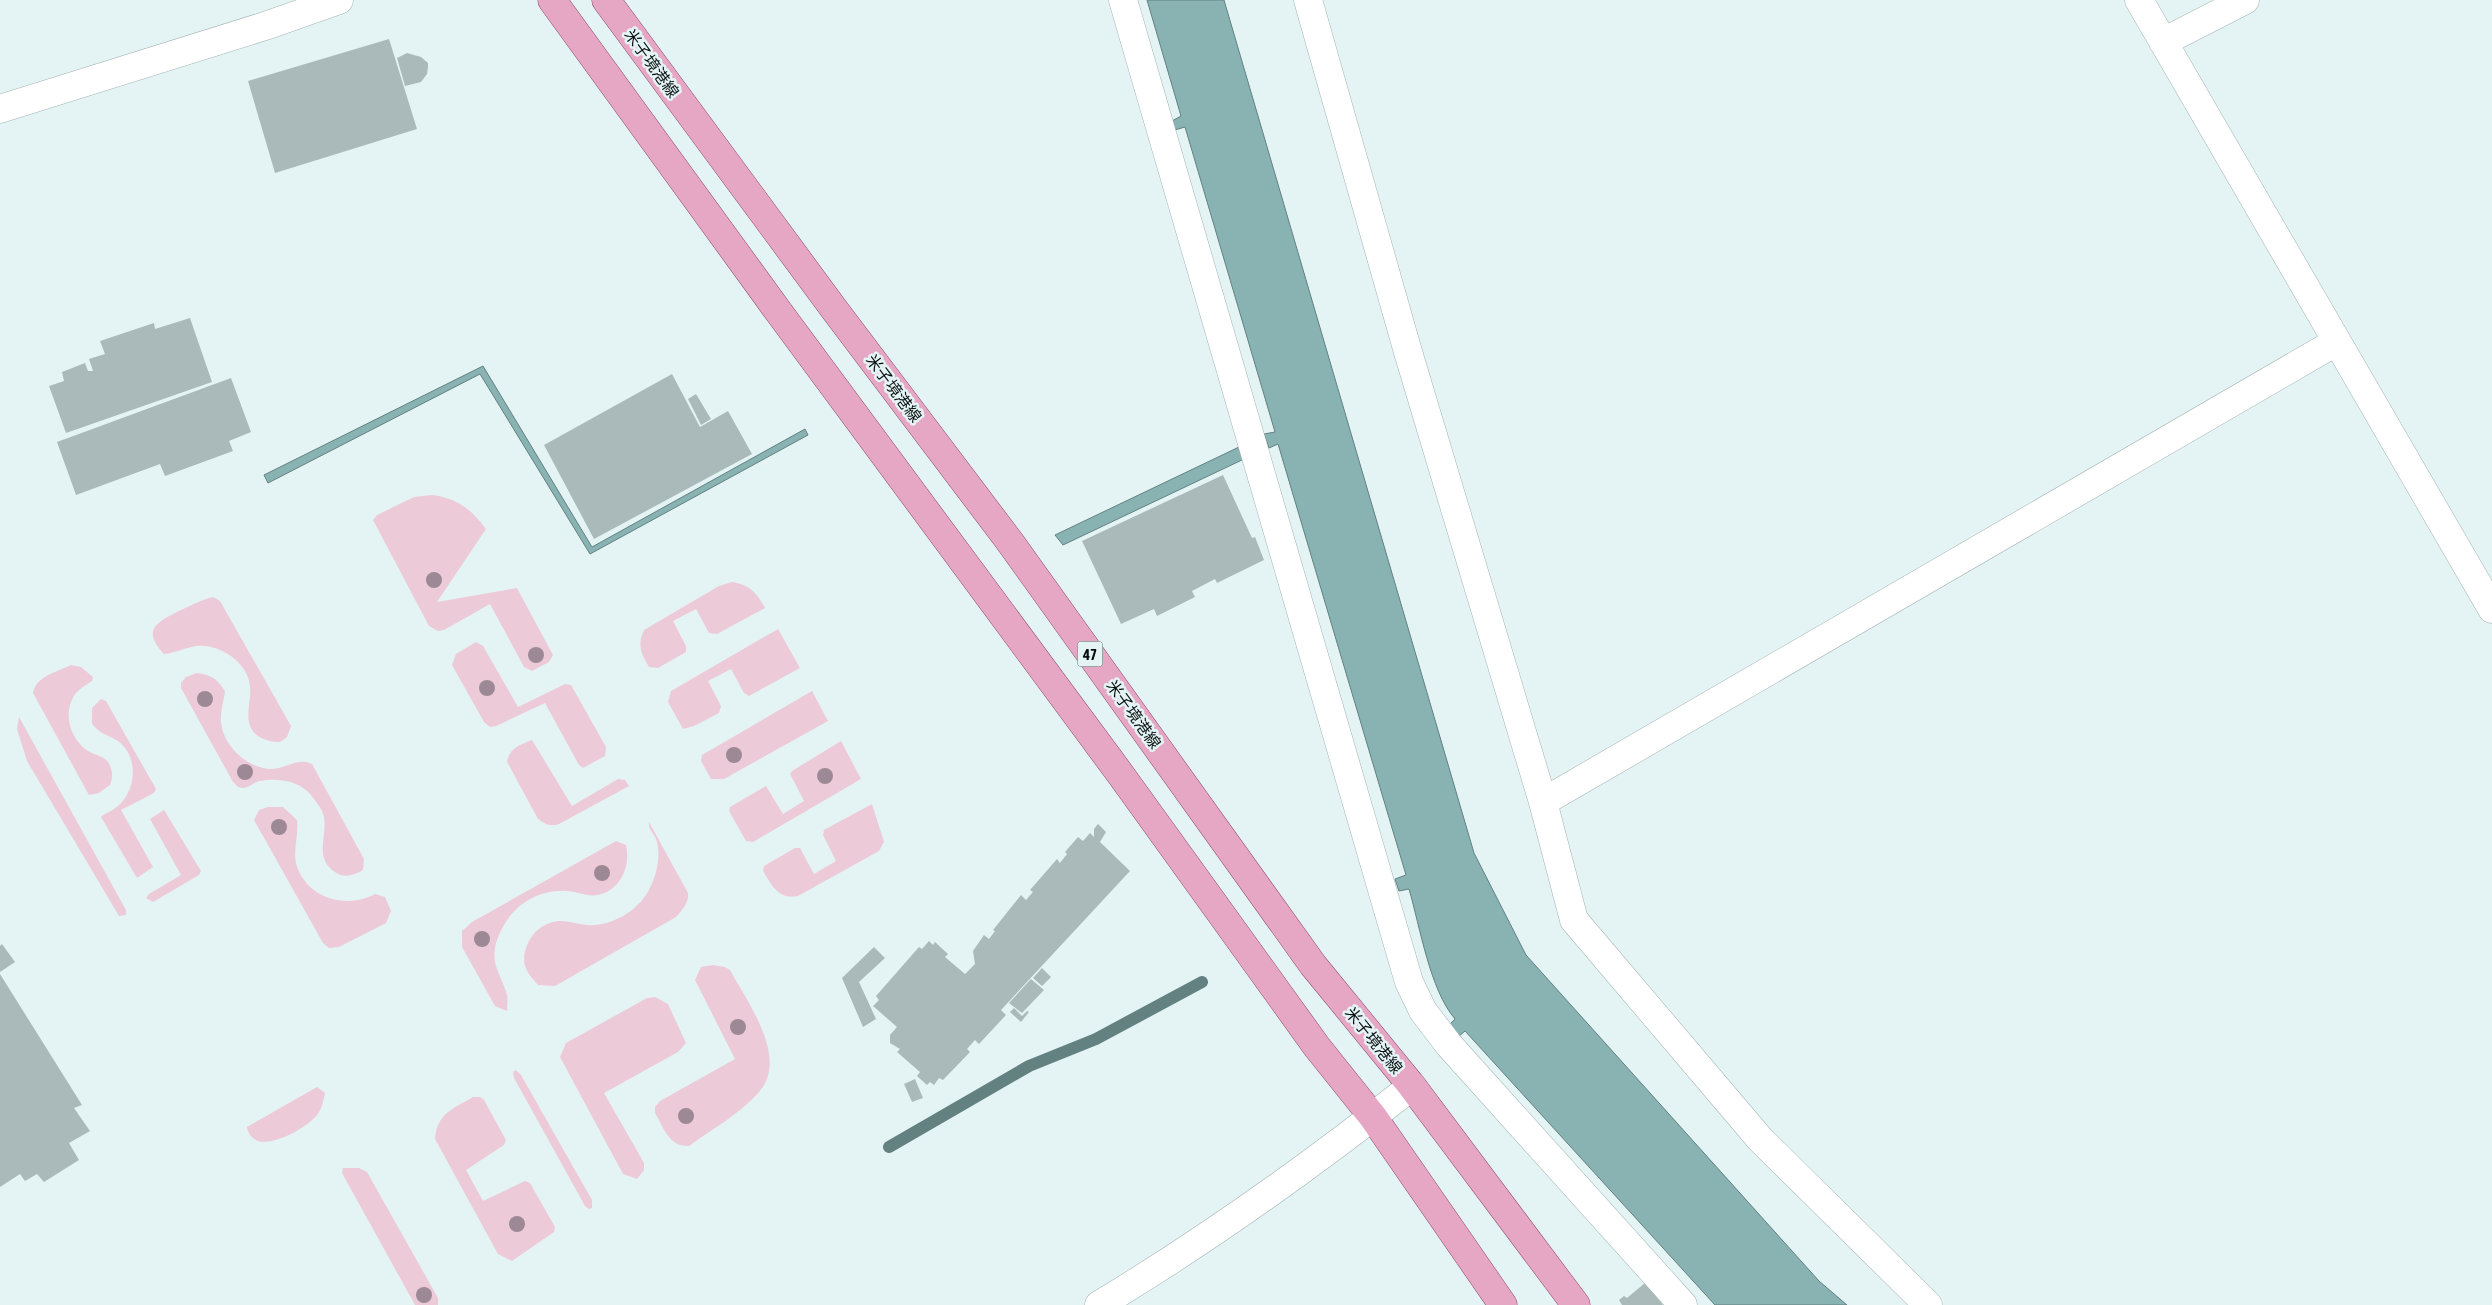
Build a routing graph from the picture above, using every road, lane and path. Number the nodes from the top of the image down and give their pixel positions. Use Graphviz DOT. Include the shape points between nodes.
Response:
graph roads {
  1 [pos="339,0"];
  2 [pos="552,0"];
  3 [pos="606,0"];
  4 [pos="1123,0"];
  5 [pos="1308,0"];
  6 [pos="2139,0"];
  7 [pos="2245,0"];
  8 [pos="2163,42"];
  9 [pos="0,109"];
  10 [pos="2336,342"];
  11 [pos="2492,609"];
  12 [pos="1543,802"];
  13 [pos="1412,1086"];
  14 [pos="1373,1118"];
  15 [pos="1099,1305"];
  16 [pos="1503,1305"];
  17 [pos="1576,1305"];
  18 [pos="1683,1305"];
  19 [pos="1928,1305"];
  1 -- 9 [label="street"];
  2 -- 14 [label="main road" via="1311,1039"];
  3 -- 13 [label="main road, 米子境港線 / 47" via="1010,542 1313,965"];
  4 -- 18 [label="street" via="1409,982 1424,1011 1449,1045"];
  5 -- 12 [label="street" via="1408,352"];
  6 -- 8 [label="street"];
  7 -- 8 [label="street"];
  8 -- 10 [label="street"];
  10 -- 11 [label="street"];
  10 -- 12 [label="street"];
  12 -- 19 [label="street" via="1574,920 1760,1139"];
  13 -- 14 [label="street"];
  13 -- 17 [label="main road, 米子境港線 / 47"];
  14 -- 15 [label="street" via="1167,1264"];
  14 -- 16 [label="main road"];
}
